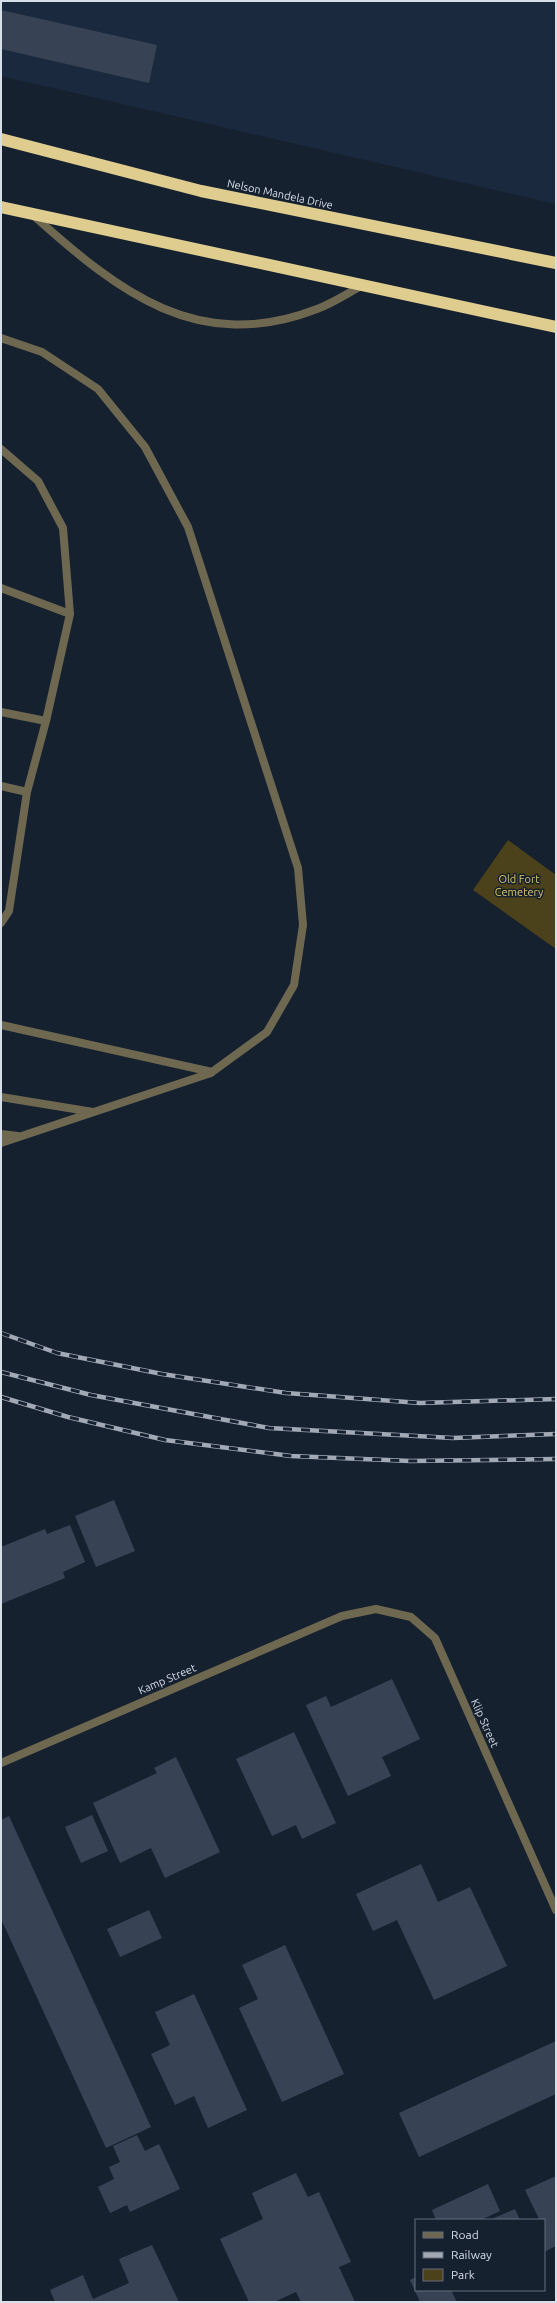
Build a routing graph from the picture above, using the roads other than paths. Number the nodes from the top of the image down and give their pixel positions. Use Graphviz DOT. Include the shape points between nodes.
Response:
graph roads {
  1 [pos="1,139"];
  2 [pos="1,207"];
  3 [pos="32,214"];
  4 [pos="556,263"];
  5 [pos="364,285"];
  6 [pos="556,327"];
  7 [pos="1,338"];
  8 [pos="1,449"];
  9 [pos="1,588"];
  10 [pos="70,614"];
  11 [pos="1,712"];
  12 [pos="46,721"];
  13 [pos="1,786"];
  14 [pos="27,792"];
  15 [pos="1,923"];
  16 [pos="1,1025"];
  17 [pos="212,1072"];
  18 [pos="1,1097"];
  19 [pos="96,1112"];
  20 [pos="1,1134"];
  21 [pos="23,1137"];
  22 [pos="1,1143"];
  23 [pos="342,1616"];
  24 [pos="1,1763"];
  25 [pos="556,1910"];
  1 -- 4 [label="highway, Nelson Mandela Drive" via="201,191"];
  2 -- 3 [label="highway"];
  3 -- 5 [label="highway"];
  3 -- 5 [label="street" via="113,281 149,303 182,317 217,323 256,325 319,309"];
  5 -- 6 [label="highway"];
  7 -- 17 [label="street" via="42,352 98,389 145,447 188,527 298,868 303,925 294,985 267,1032"];
  8 -- 10 [label="street" via="38,481 63,528"];
  9 -- 10 [label="street"];
  10 -- 12 [label="street"];
  11 -- 12 [label="street"];
  12 -- 14 [label="street"];
  13 -- 14 [label="street"];
  14 -- 15 [label="street" via="9,911"];
  16 -- 17 [label="street"];
  17 -- 19 [label="street"];
  18 -- 19 [label="street"];
  19 -- 21 [label="street"];
  20 -- 21 [label="street"];
  21 -- 22 [label="street"];
  23 -- 24 [label="street, Kamp Street"];
  23 -- 25 [label="street, Klip Street" via="376,1610 411,1617 435,1638"];
}
